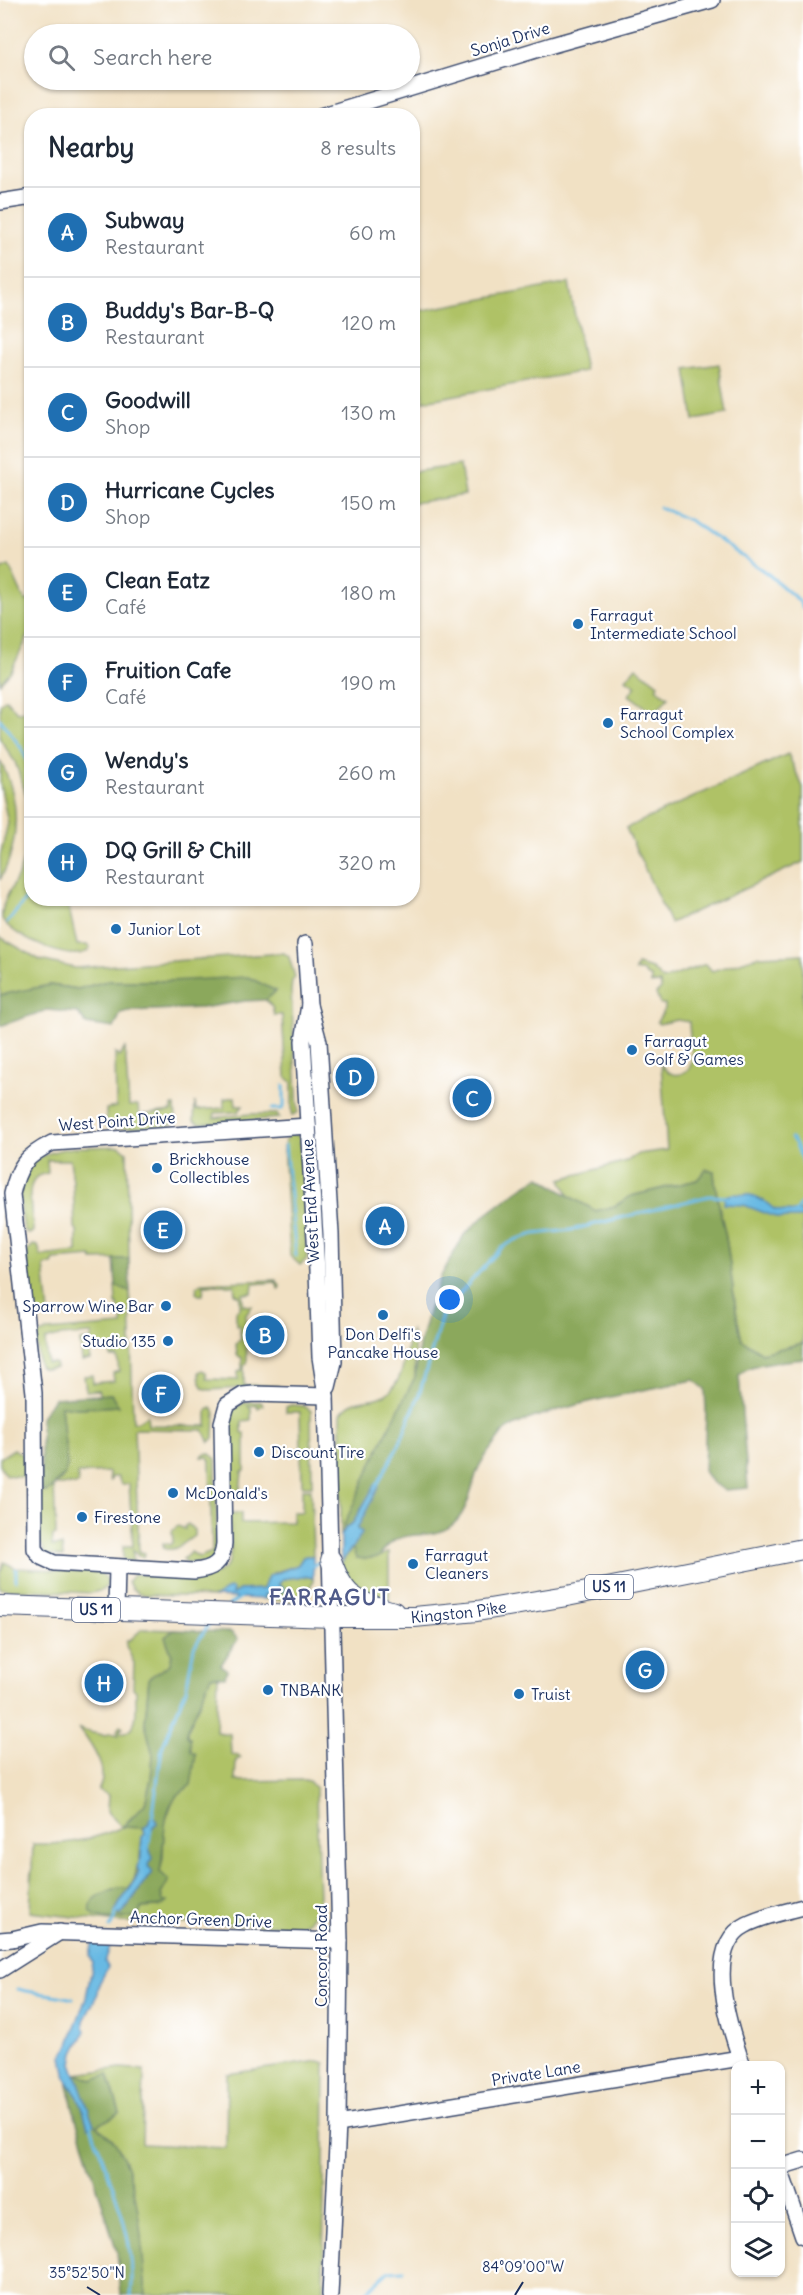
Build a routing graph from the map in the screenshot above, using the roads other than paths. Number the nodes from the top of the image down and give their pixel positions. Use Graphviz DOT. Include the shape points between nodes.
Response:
graph roads {
  1 [pos="712,0"];
  2 [pos="420,86"];
  3 [pos="406,90"];
  4 [pos="347,108"];
  5 [pos="24,198"];
  6 [pos="0,202"];
  7 [pos="305,944"];
  8 [pos="309,1005"];
  9 [pos="309,1125"];
  10 [pos="326,1396"];
  11 [pos="803,1549"];
  12 [pos="331,1558"];
  13 [pos="117,1567"];
  14 [pos="0,1606"];
  15 [pos="116,1611"];
  16 [pos="333,1617"];
  17 [pos="414,1617"];
  18 [pos="803,1907"];
  19 [pos="60,1932"];
  20 [pos="0,1940"];
  21 [pos="340,1941"];
  22 [pos="0,1970"];
  23 [pos="741,2061"];
  24 [pos="731,2064"];
  25 [pos="338,2124"];
  26 [pos="803,2160"];
  27 [pos="785,2166"];
  28 [pos="780,2169"];
  29 [pos="803,2236"];
  30 [pos="330,2295"];
  1 -- 2 [label="street, Sonja Drive"];
  3 -- 4 [label="street, Sonja Drive"];
  5 -- 6 [label="street"];
  7 -- 8 [label="street, West End Avenue"];
  8 -- 9 [label="street, West End Avenue" via="303,1041"];
  8 -- 10 [label="street, West End Avenue" via="319,1042 331,1234 334,1362"];
  9 -- 10 [label="street, West End Avenue" via="320,1356"];
  9 -- 13 [label="street, West Point Drive" via="51,1143 28,1157 18,1172 12,1194 34,1393 35,1549 54,1563"];
  10 -- 12 [label="street, West End Avenue"];
  10 -- 13 [label="street" via="243,1395 227,1404 222,1423 221,1560 194,1571"];
  11 -- 17 [label="main road, Kingston Pike / US 11" via="567,1596"];
  12 -- 16 [label="street, West End Avenue"];
  12 -- 17 [label="main road" via="343,1589 352,1597"];
  13 -- 15 [label="street"];
  14 -- 15 [label="main road, Kingston Pike / US 11"];
  15 -- 16 [label="main road, Kingston Pike / US 11"];
  16 -- 17 [label="main road, Kingston Pike / US 11"];
  16 -- 21 [label="street, Concord Road"];
  18 -- 23 [label="street" via="744,1925 727,1942 721,1966 723,1994"];
  19 -- 20 [label="street, Anchor Green Drive" via="34,1932"];
  19 -- 21 [label="street, Anchor Green Drive"];
  19 -- 22 [label="street"];
  21 -- 25 [label="street, Concord Road"];
  24 -- 25 [label="street, Private Lane"];
  25 -- 30 [label="street, Concord Road"];
  26 -- 27 [label="street"];
  28 -- 29 [label="street"];
}
